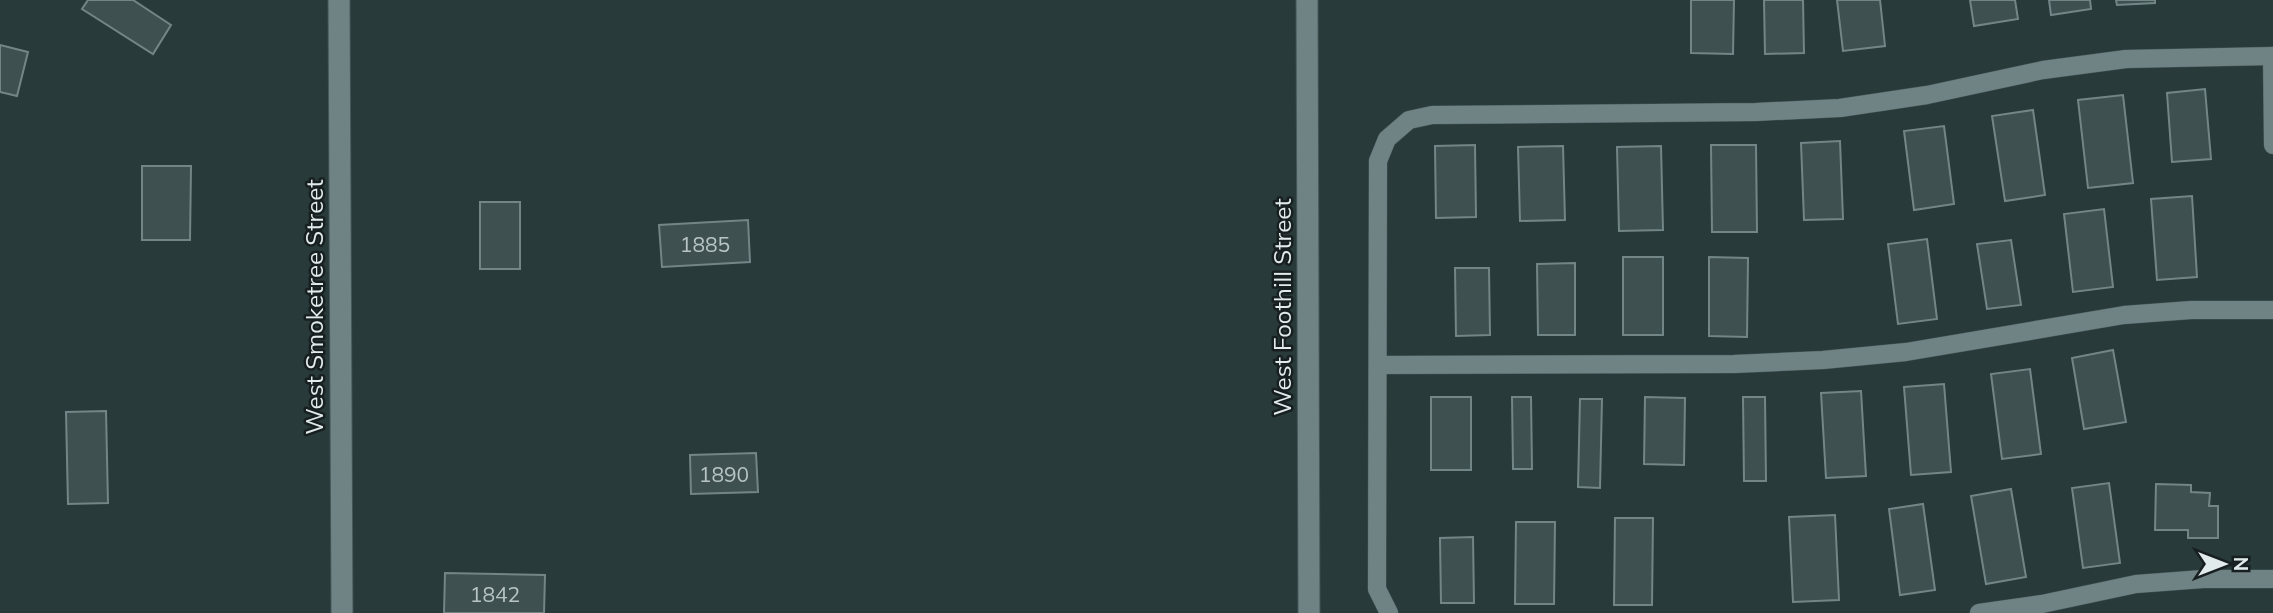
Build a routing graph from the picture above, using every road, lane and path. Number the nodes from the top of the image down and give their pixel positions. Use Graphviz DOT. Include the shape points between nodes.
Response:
graph roads {
  1 [pos="339,0"];
  2 [pos="1307,0"];
  3 [pos="2273,56"];
  4 [pos="2273,145"];
  5 [pos="2273,310"];
  6 [pos="1378,365"];
  7 [pos="2273,579"];
  8 [pos="342,613"];
  9 [pos="1309,613"];
  10 [pos="1389,613"];
  11 [pos="1979,613"];
  1 -- 8 [label="street, West Smoketree Street"];
  2 -- 9 [label="street, West Foothill Street"];
  3 -- 4 [label="lane"];
  3 -- 6 [label="lane" via="2126,59 1840,108 1432,115 1409,120 1387,139 1378,161"];
  5 -- 6 [label="lane" via="2124,315 1919,350 1823,360"];
  6 -- 10 [label="lane" via="1377,589"];
  7 -- 11 [label="lane" via="2136,584"];
}
